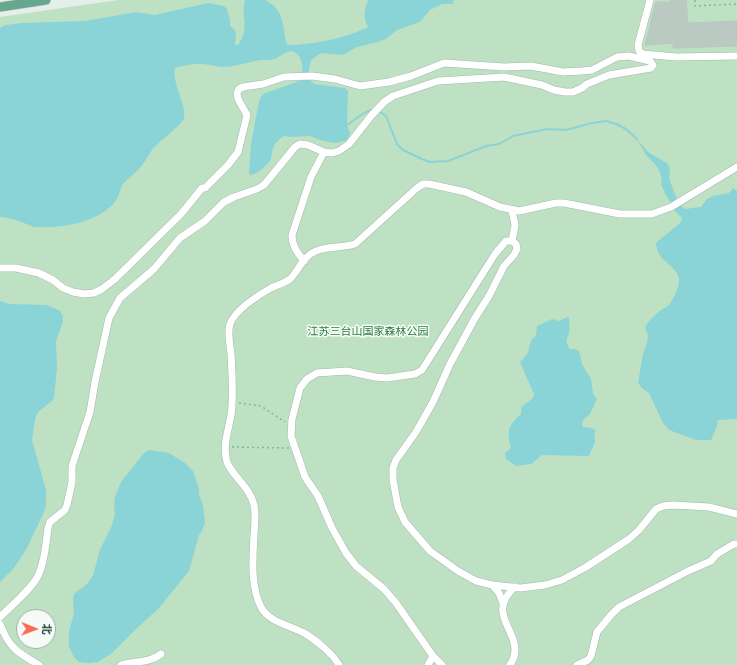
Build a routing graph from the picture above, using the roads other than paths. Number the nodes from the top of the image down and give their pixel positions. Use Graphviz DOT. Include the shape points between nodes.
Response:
graph roads {
  1 [pos="46,0"];
  2 [pos="650,0"];
  3 [pos="0,7"];
  4 [pos="737,56"];
  5 [pos="324,152"];
  6 [pos="737,167"];
  7 [pos="512,210"];
  8 [pos="512,241"];
  9 [pos="304,261"];
  10 [pos="0,268"];
  11 [pos="737,514"];
  12 [pos="737,544"];
  13 [pos="492,585"];
  14 [pos="515,587"];
  15 [pos="503,603"];
  16 [pos="0,617"];
  17 [pos="0,624"];
  18 [pos="161,654"];
  19 [pos="433,656"];
  20 [pos="39,665"];
  21 [pos="121,665"];
  22 [pos="339,665"];
  23 [pos="428,665"];
  24 [pos="442,665"];
  25 [pos="510,665"];
  26 [pos="577,665"];
  1 -- 3 [label="main road"];
  2 -- 4 [label="lane" via="638,45 639,51 643,54 676,58"];
  5 -- 9 [label="lane" via="311,177 292,235 296,251"];
  5 -- 10 [label="lane" via="339,151 349,144 384,102 393,96 438,81 504,77 554,90 573,92 609,75 651,68 653,65 650,61 629,56 617,57 592,70 563,72 531,66 504,67 444,62 411,76 360,86 335,79 301,76 284,77 243,87 237,93 247,115 235,156 205,188 202,188 181,214 102,289 90,294 79,293 63,288 39,273 16,268"];
  5 -- 16 [label="lane" via="308,145 295,146 264,185 224,202 205,221 180,238 154,270 120,298 109,318 90,412 72,466 72,482 67,505 65,510 50,522 39,574"];
  6 -- 7 [label="lane" via="671,207 652,214 620,214 564,203"];
  7 -- 8 [label="lane" via="515,225"];
  7 -- 9 [label="lane" via="486,202 466,192 424,184 354,244 319,250"];
  8 -- 13 [label="lane" via="517,249 514,255 504,266 450,364 433,402 393,468 398,507 405,522 430,551 464,574"];
  8 -- 19 [label="lane" via="506,241 495,254 422,370 415,374 387,378 347,371 317,373 307,379 300,388 292,424 291,436 305,477 318,496 346,553 356,566 384,589 396,603"];
  9 -- 22 [label="lane" via="289,280 256,296 231,323 229,331 232,402 226,433 227,462 254,504 254,583 261,607 272,618 307,635 331,654"];
  11 -- 14 [label="lane" via="709,507 662,506 656,509 629,539 586,567 562,580 546,585"];
  12 -- 26 [label="lane" via="619,607 597,632 591,656"];
  13 -- 14 [label="lane"];
  13 -- 15 [label="lane"];
  14 -- 15 [label="lane"];
  15 -- 25 [label="lane" via="504,619 515,647"];
  17 -- 20 [label="lane" via="10,645"];
  18 -- 21 [label="lane" via="154,660"];
  19 -- 23 [label="lane"];
  19 -- 24 [label="lane"];
}
